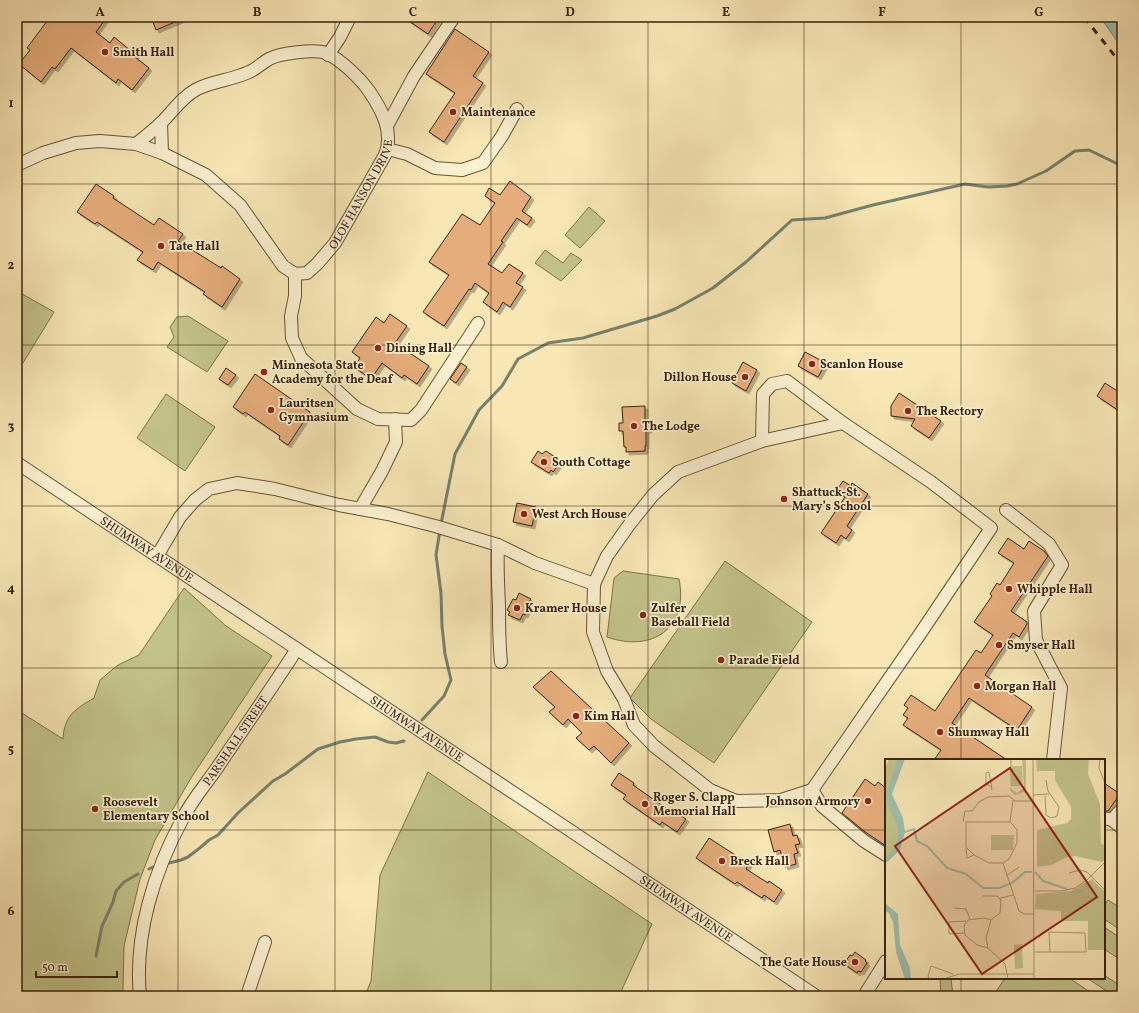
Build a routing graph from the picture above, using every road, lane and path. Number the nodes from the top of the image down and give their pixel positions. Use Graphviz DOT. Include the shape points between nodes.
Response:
graph roads {
  1 [pos="350,17"];
  2 [pos="454,17"];
  3 [pos="328,55"];
  4 [pos="518,109"];
  5 [pos="161,123"];
  6 [pos="387,126"];
  7 [pos="136,144"];
  8 [pos="387,150"];
  9 [pos="162,153"];
  10 [pos="17,165"];
  11 [pos="295,274"];
  12 [pos="478,323"];
  13 [pos="395,419"];
  14 [pos="843,423"];
  15 [pos="762,441"];
  16 [pos="17,462"];
  17 [pos="360,509"];
  18 [pos="1006,510"];
  19 [pos="498,545"];
  20 [pos="157,556"];
  21 [pos="594,584"];
  22 [pos="297,649"];
  23 [pos="501,662"];
  24 [pos="1053,759"];
  25 [pos="812,790"];
  26 [pos="1122,810"];
  27 [pos="1108,819"];
  28 [pos="1122,828"];
  29 [pos="885,854"];
  30 [pos="265,942"];
  31 [pos="885,963"];
  32 [pos="140,996"];
  33 [pos="247,996"];
  34 [pos="816,996"];
  35 [pos="864,996"];
  1 -- 3 [label="street"];
  2 -- 6 [label="street" via="414,76"];
  3 -- 5 [label="street, OLOF HANSON DRIVE" via="310,52 283,54 269,59 249,72 197,89 178,103"];
  3 -- 6 [label="street, OLOF HANSON DRIVE" via="347,67 366,87 378,104"];
  4 -- 8 [label="street" via="483,163 462,170 435,168 407,154"];
  5 -- 7 [label="street, OLOF HANSON DRIVE"];
  5 -- 9 [label="street"];
  6 -- 8 [label="street, OLOF HANSON DRIVE"];
  7 -- 9 [label="street"];
  7 -- 10 [label="street" via="100,141 76,143 43,153"];
  8 -- 11 [label="street, OLOF HANSON DRIVE" via="335,243 307,273"];
  9 -- 11 [label="street" via="206,174 240,205 283,266"];
  11 -- 13 [label="street" via="295,296 291,316 292,338 301,358 357,409 378,419"];
  12 -- 13 [label="street" via="421,410 411,420"];
  13 -- 17 [label="street" via="396,442"];
  14 -- 15 [label="street"];
  14 -- 15 [label="street" via="787,381 772,384 764,394"];
  14 -- 25 [label="street" via="931,482 991,528"];
  15 -- 21 [label="street" via="678,472 653,495 629,525 606,556"];
  16 -- 20 [label="street, SHUMWAY AVENUE"];
  17 -- 19 [label="street"];
  17 -- 20 [label="street" via="237,483 210,489 194,500 180,517"];
  18 -- 24 [label="street" via="1049,544 1062,565 1034,610 1036,640 1061,688"];
  19 -- 21 [label="street" via="535,563"];
  19 -- 23 [label="street"];
  20 -- 22 [label="street, SHUMWAY AVENUE"];
  21 -- 25 [label="street" via="593,632 607,671 624,699 634,725 654,746 710,790 736,801 782,800"];
  22 -- 32 [label="street, PARSHALL STREET" via="183,817 167,850 146,917 140,953"];
  22 -- 34 [label="street, SHUMWAY AVENUE"];
  25 -- 29 [label="street" via="822,806 864,841"];
  26 -- 27 [label="street"];
  27 -- 28 [label="street"];
  30 -- 33 [label="street"];
  31 -- 35 [label="street"];
}
